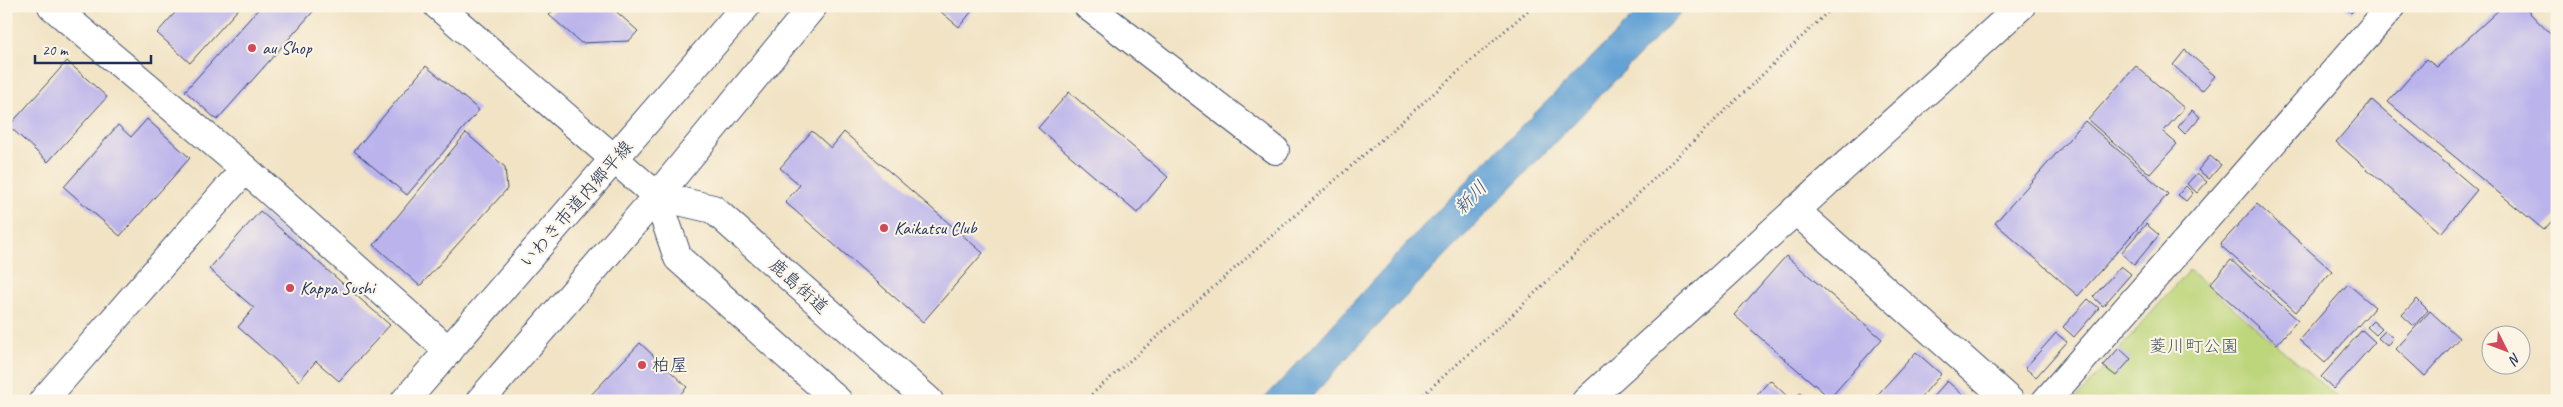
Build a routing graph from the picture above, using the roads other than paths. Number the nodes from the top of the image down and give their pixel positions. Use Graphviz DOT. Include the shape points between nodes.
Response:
graph roads {
  1 [pos="52,6"];
  2 [pos="438,6"];
  3 [pos="746,6"];
  4 [pos="813,6"];
  5 [pos="2022,6"];
  6 [pos="2392,6"];
  7 [pos="1098,10"];
  8 [pos="1275,150"];
  9 [pos="614,159"];
  10 [pos="245,169"];
  11 [pos="657,196"];
  12 [pos="1795,210"];
  13 [pos="449,351"];
  14 [pos="43,401"];
  15 [pos="405,401"];
  16 [pos="480,401"];
  17 [pos="838,401"];
  18 [pos="929,401"];
  19 [pos="1586,401"];
  20 [pos="2010,401"];
  21 [pos="2046,401"];
  1 -- 10 [label="street"];
  2 -- 9 [label="street, 鹿島街道"];
  3 -- 9 [label="street, いわき市道内郷平線"];
  4 -- 11 [label="street"];
  5 -- 12 [label="street"];
  6 -- 21 [label="street"];
  7 -- 8 [label="street"];
  9 -- 11 [label="street, 鹿島街道"];
  9 -- 13 [label="street, いわき市道内郷平線"];
  10 -- 13 [label="street"];
  10 -- 14 [label="street"];
  11 -- 16 [label="street"];
  11 -- 17 [label="street" via="678,258"];
  11 -- 18 [label="street, 鹿島街道" via="713,209"];
  12 -- 19 [label="street"];
  12 -- 20 [label="street"];
  13 -- 15 [label="street, いわき市道内郷平線"];
}
